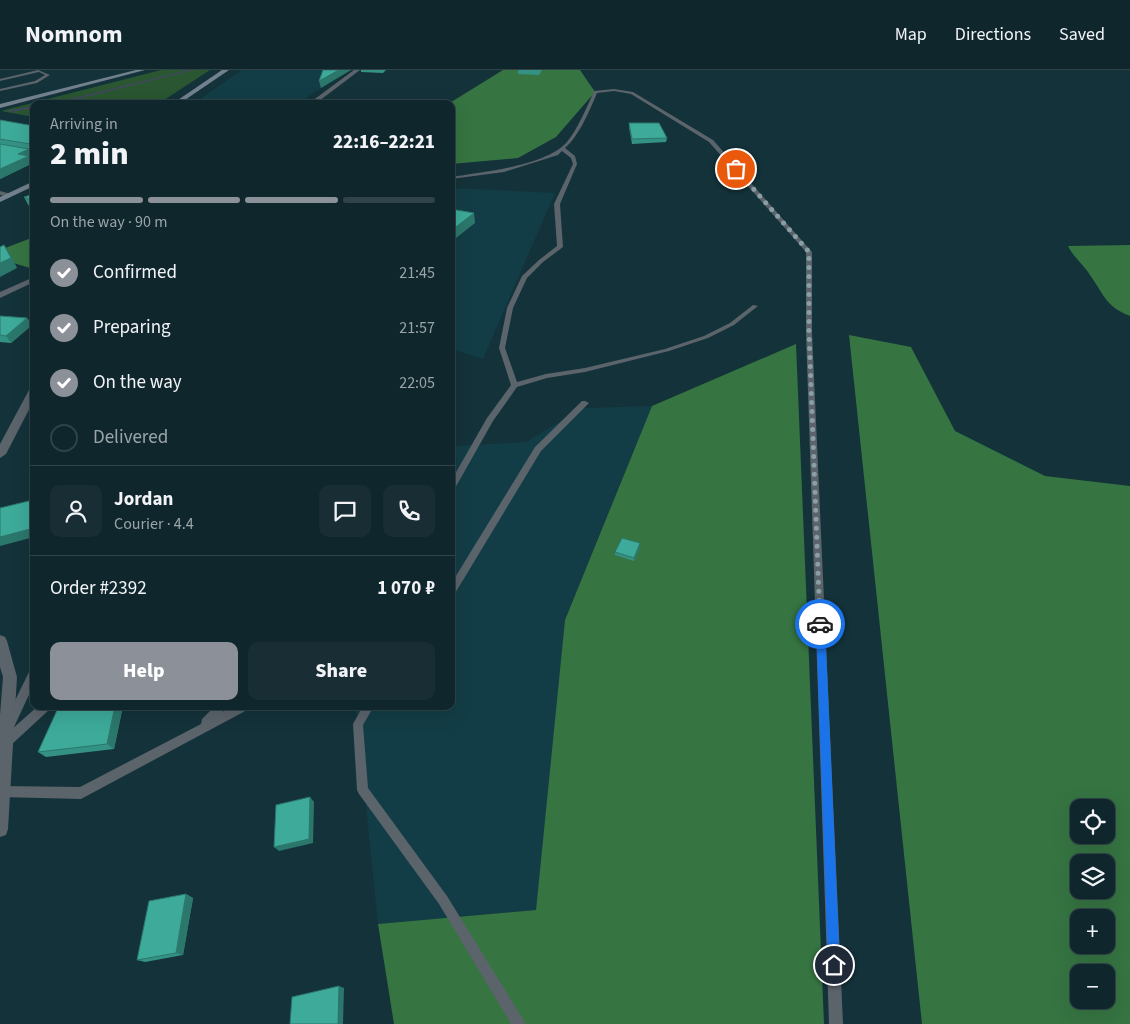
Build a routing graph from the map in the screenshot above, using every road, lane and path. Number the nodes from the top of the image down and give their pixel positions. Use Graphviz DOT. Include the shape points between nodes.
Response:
graph roads {
  1 [pos="142,70"];
  2 [pos="226,70"];
  3 [pos="357,70"];
  4 [pos="0,80"];
  5 [pos="0,90"];
  6 [pos="181,100"];
  7 [pos="316,100"];
  8 [pos="0,106"];
  9 [pos="0,148"];
  10 [pos="562,148"];
  11 [pos="30,153"];
  12 [pos="455,177"];
  13 [pos="30,185"];
  14 [pos="0,194"];
  15 [pos="9,195"];
  16 [pos="0,200"];
  17 [pos="30,281"];
  18 [pos="0,295"];
  19 [pos="755,306"];
  20 [pos="515,385"];
  21 [pos="30,398"];
  22 [pos="585,403"];
  23 [pos="0,454"];
  24 [pos="455,481"];
  25 [pos="455,585"];
  26 [pos="0,641"];
  27 [pos="30,682"];
  28 [pos="41,710"];
  29 [pos="218,710"];
  30 [pos="237,710"];
  31 [pos="367,710"];
  32 [pos="201,729"];
  33 [pos="6,736"];
  34 [pos="2,767"];
  35 [pos="2,792"];
  36 [pos="0,829"];
  37 [pos="519,1024"];
  38 [pos="836,1024"];
  1 -- 8 [label="main road"];
  2 -- 6 [label="main road"];
  3 -- 7 [label="street"];
  4 -- 5 [label="lane" via="39,71 48,75 36,82"];
  9 -- 11 [label="lane"];
  10 -- 12 [label="lane" via="556,154 504,171"];
  10 -- 20 [label="lane" via="573,157 575,164 557,204 560,247 524,277 510,308 502,348"];
  10 -- 38 [label="lane" via="569,142 595,92 614,90 632,93 711,141 809,252 809,332"];
  13 -- 15 [label="main road"];
  14 -- 15 [label="lane"];
  15 -- 16 [label="main road"];
  17 -- 18 [label="street"];
  19 -- 20 [label="lane" via="732,324 667,350"];
  20 -- 24 [label="lane" via="490,420"];
  21 -- 23 [label="street"];
  22 -- 25 [label="lane" via="538,449"];
  26 -- 33 [label="street" via="10,677"];
  27 -- 33 [label="lane"];
  28 -- 33 [label="lane"];
  29 -- 32 [label="lane"];
  30 -- 32 [label="lane"];
  31 -- 37 [label="lane" via="358,724 362,790 443,900"];
  32 -- 35 [label="lane" via="81,792"];
  33 -- 34 [label="street"];
  34 -- 35 [label="street"];
  35 -- 36 [label="street"];
}
